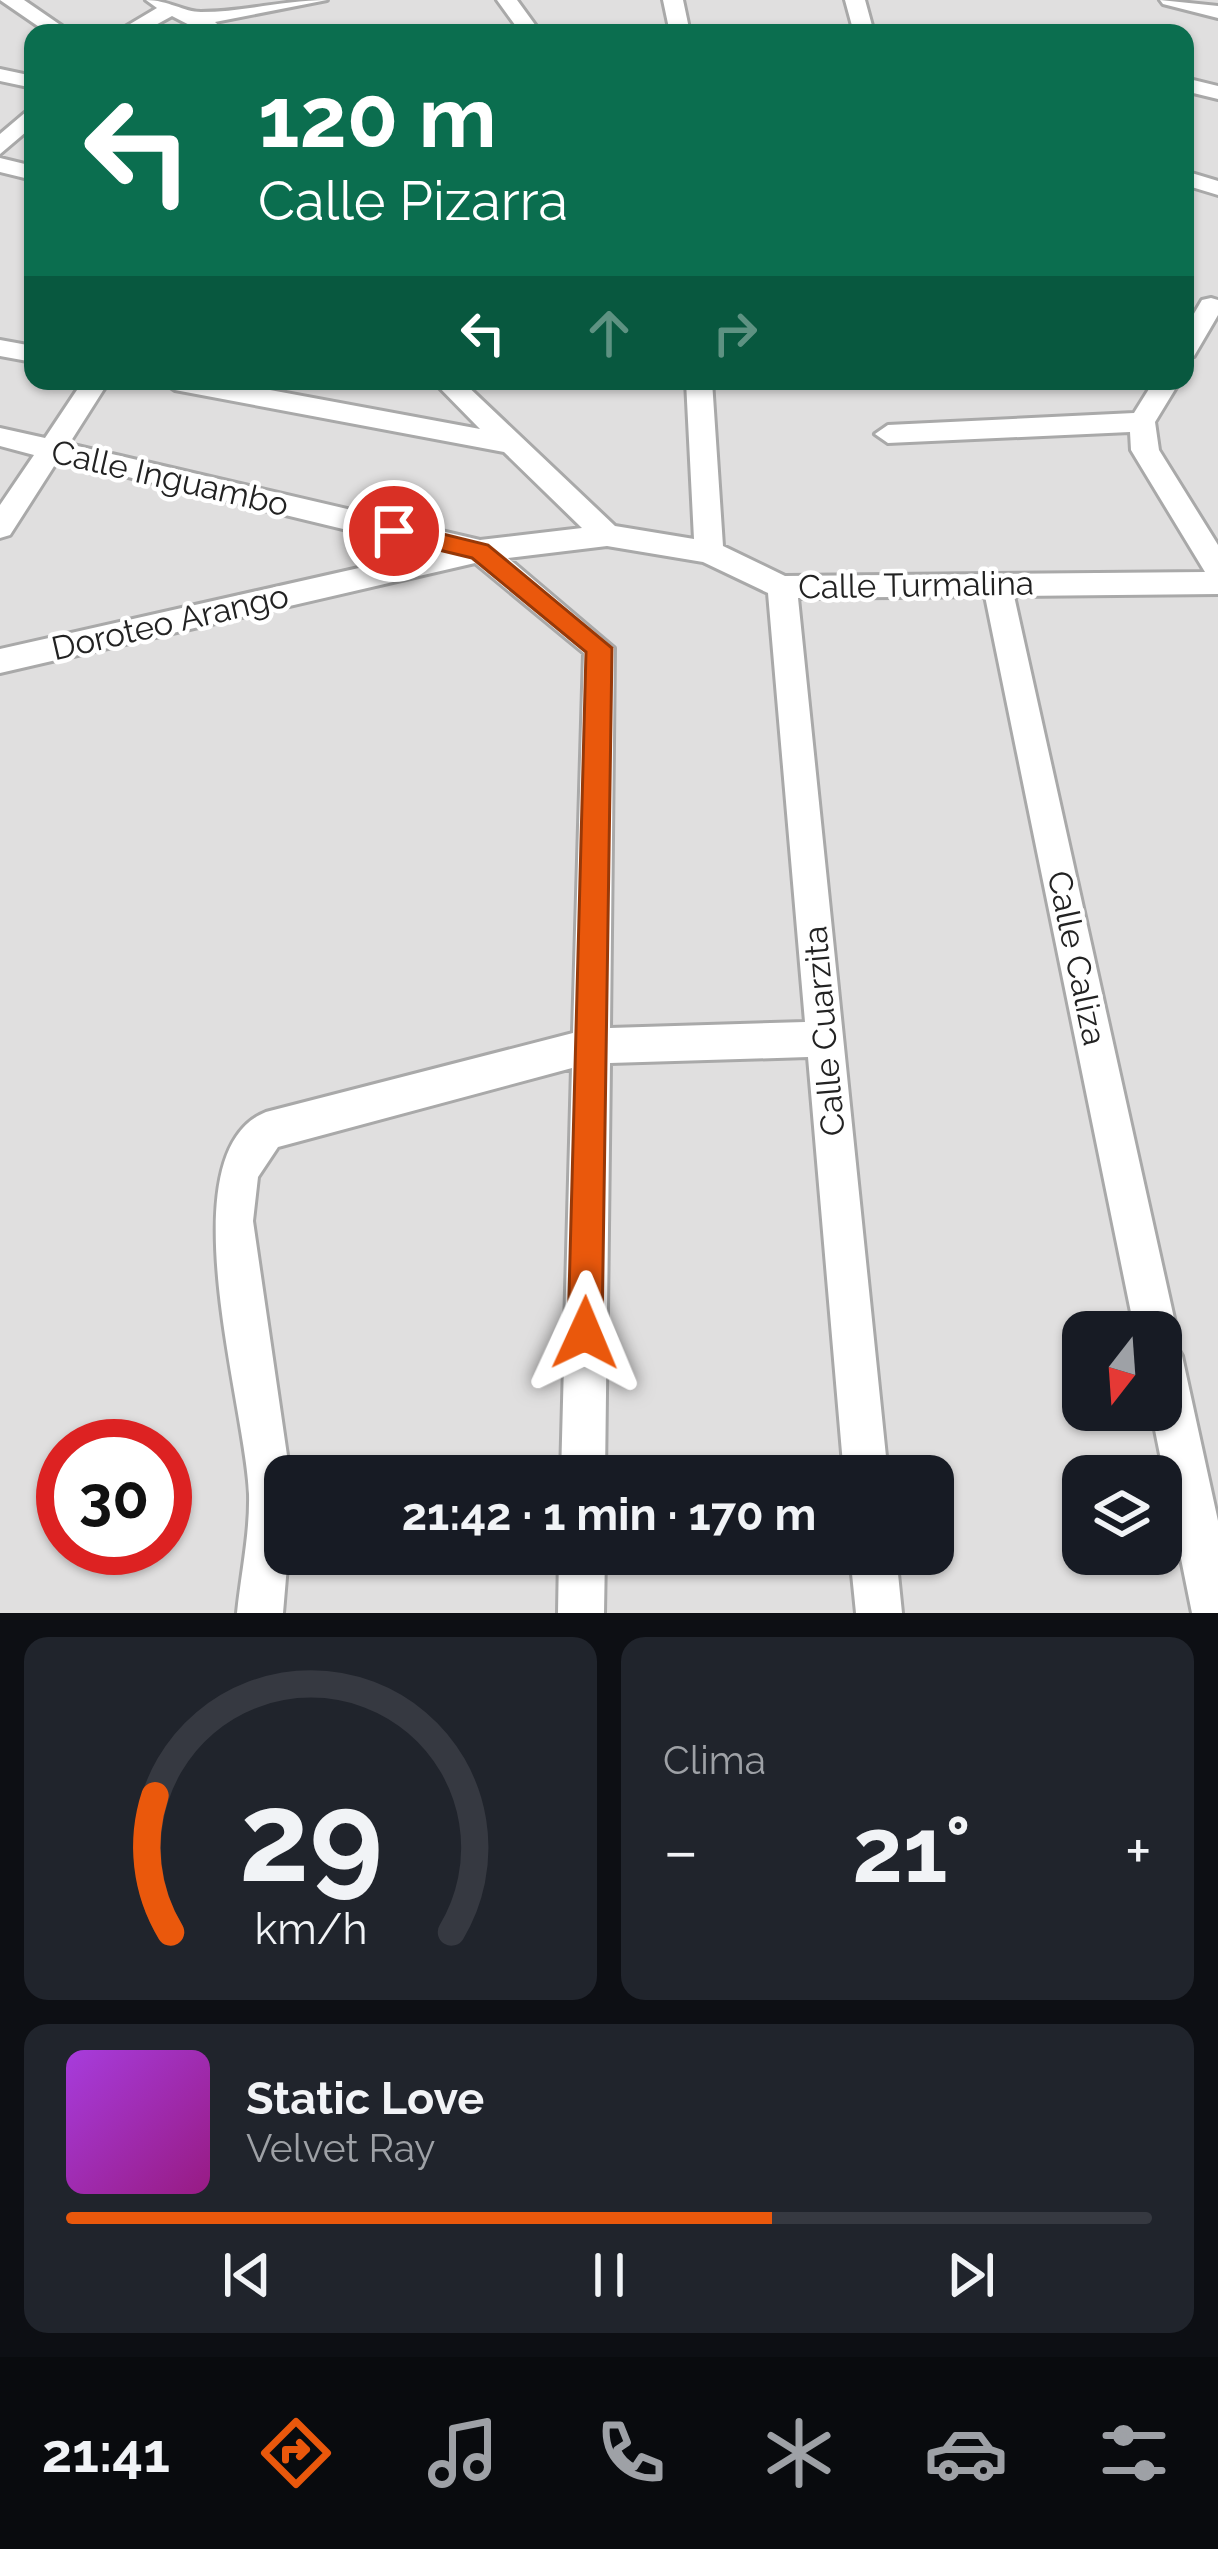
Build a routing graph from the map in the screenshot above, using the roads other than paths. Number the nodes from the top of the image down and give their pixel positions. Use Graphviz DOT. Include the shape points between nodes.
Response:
graph roads {
  1 [pos="10,0"];
  2 [pos="315,0"];
  3 [pos="1170,0"];
  4 [pos="165,4"];
  5 [pos="1218,12"];
  6 [pos="196,19"];
  7 [pos="48,24"];
  8 [pos="137,24"];
  9 [pos="205,24"];
  10 [pos="24,122"];
  11 [pos="0,147"];
  12 [pos="90,390"];
  13 [pos="223,390"];
  14 [pos="455,390"];
  15 [pos="700,390"];
  16 [pos="1162,390"];
  17 [pos="1142,422"];
  18 [pos="888,434"];
  19 [pos="0,437"];
  20 [pos="510,444"];
  21 [pos="50,449"];
  22 [pos="0,528"];
  23 [pos="607,535"];
  24 [pos="480,551"];
  25 [pos="709,552"];
  26 [pos="1218,569"];
  27 [pos="1218,583"];
  28 [pos="998,584"];
  29 [pos="782,587"];
  30 [pos="0,661"];
  31 [pos="825,1039"];
  32 [pos="590,1046"];
  33 [pos="1152,1311"];
  34 [pos="1177,1431"];
  35 [pos="583,1455"];
  36 [pos="864,1455"];
  37 [pos="582,1575"];
  38 [pos="876,1575"];
  39 [pos="260,1613"];
  40 [pos="581,1613"];
  41 [pos="879,1613"];
  42 [pos="1215,1613"];
  1 -- 7 [label="street"];
  2 -- 6 [label="street"];
  3 -- 5 [label="street"];
  4 -- 6 [label="street"];
  4 -- 8 [label="street"];
  6 -- 9 [label="street"];
  10 -- 11 [label="street"];
  12 -- 21 [label="street"];
  13 -- 20 [label="street"];
  14 -- 20 [label="street"];
  15 -- 25 [label="street"];
  16 -- 17 [label="street"];
  17 -- 18 [label="street"];
  17 -- 26 [label="street" via="1145,450"];
  19 -- 21 [label="street, Calle Inguambo"];
  20 -- 23 [label="street"];
  21 -- 22 [label="street"];
  21 -- 24 [label="street, Calle Inguambo"];
  23 -- 24 [label="street, Calle Turmalina"];
  23 -- 25 [label="street, Calle Turmalina"];
  24 -- 30 [label="street, Doroteo Arango"];
  24 -- 32 [label="street" via="599,648"];
  25 -- 29 [label="street, Calle Turmalina"];
  27 -- 28 [label="street, Calle Turmalina"];
  28 -- 29 [label="street, Calle Turmalina"];
  28 -- 33 [label="street, Calle Caliza"];
  29 -- 31 [label="street, Calle Cuarzita"];
  31 -- 32 [label="street"];
  31 -- 36 [label="street, Calle Cuarzita"];
  32 -- 35 [label="street"];
  32 -- 39 [label="street" via="266,1131 238,1172 232,1221 271,1495"];
  34 -- 42 [label="street"];
  37 -- 40 [label="street"];
  38 -- 41 [label="street"];
}
